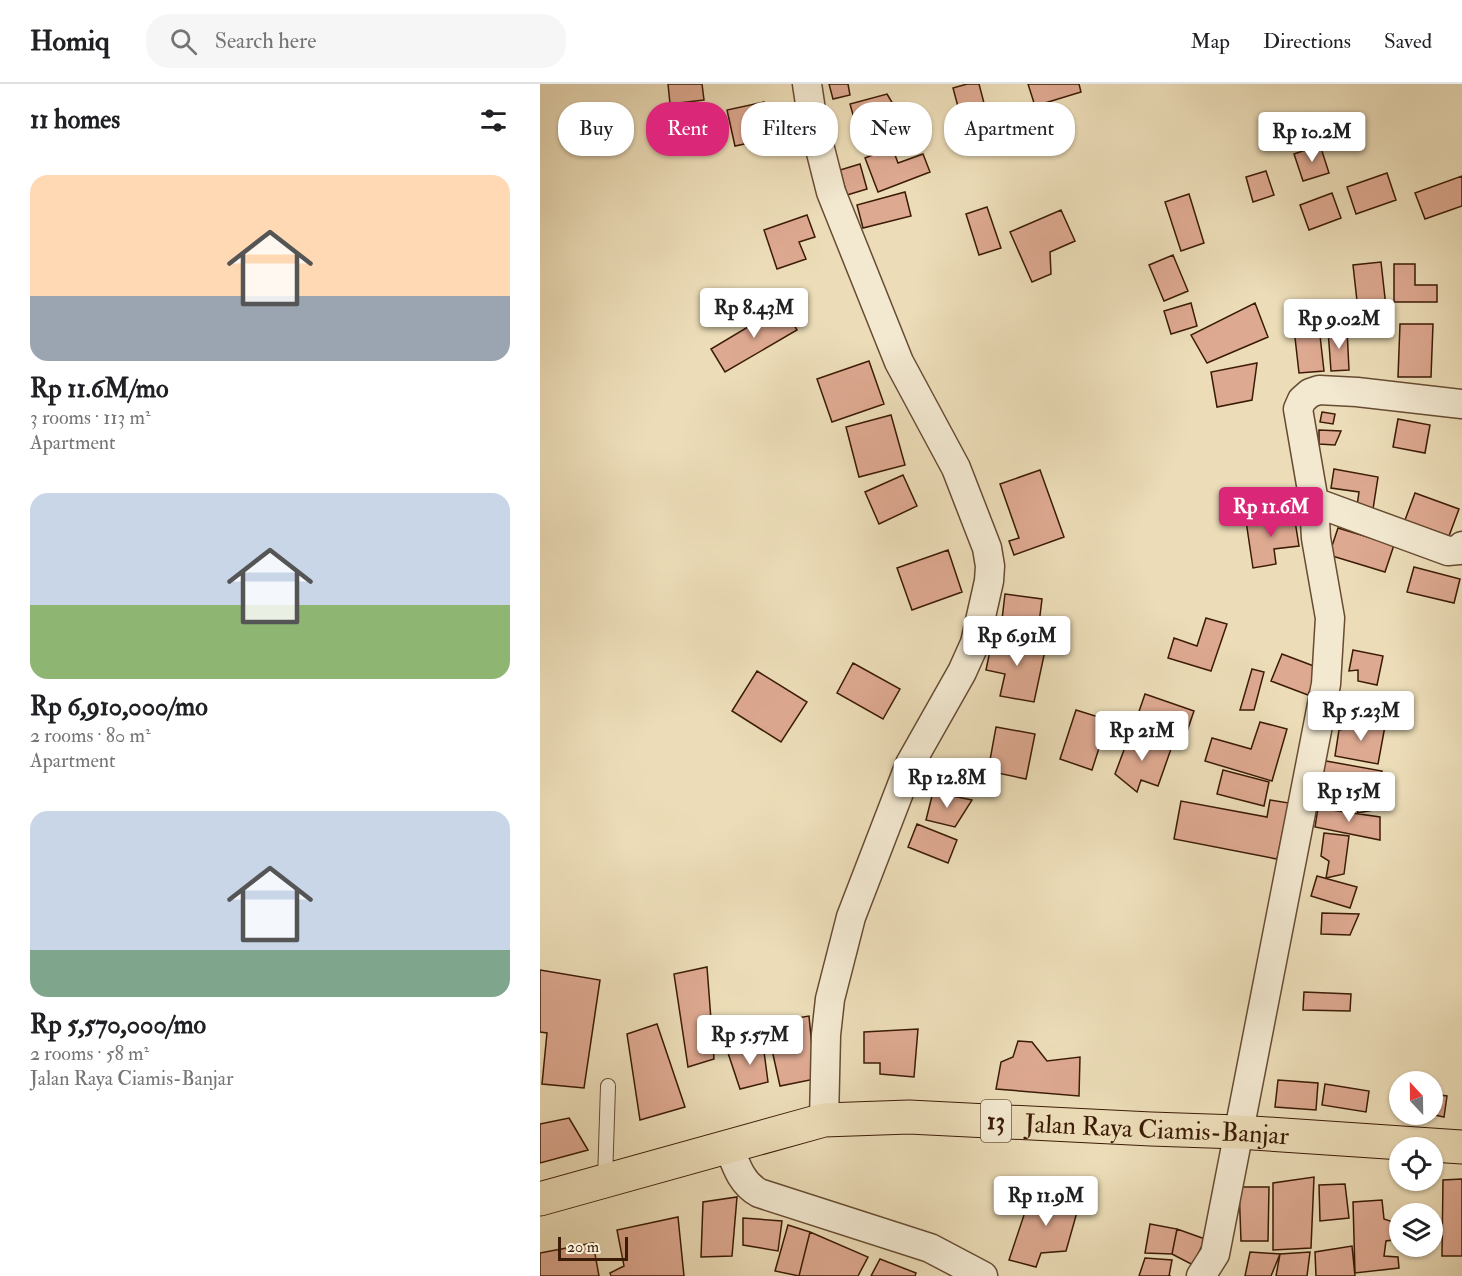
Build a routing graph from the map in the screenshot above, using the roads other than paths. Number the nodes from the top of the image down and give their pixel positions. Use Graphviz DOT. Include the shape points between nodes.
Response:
graph roads {
  1 [pos="807,84"];
  2 [pos="1462,404"];
  3 [pos="1314,502"];
  4 [pos="1462,546"];
  5 [pos="608,1086"];
  6 [pos="824,1120"];
  7 [pos="1238,1132"];
  8 [pos="729,1147"];
  9 [pos="1462,1147"];
  10 [pos="605,1179"];
  11 [pos="540,1199"];
  12 [pos="983,1276"];
  13 [pos="1201,1276"];
  1 -- 6 [label="street" via="831,192 899,362 956,468 987,548 990,566 975,643 910,764 851,917 830,999"];
  2 -- 3 [label="street" via="1357,392 1310,393 1298,409"];
  3 -- 4 [label="street" via="1448,551"];
  3 -- 7 [label="street" via="1330,618 1326,684"];
  5 -- 10 [label="lane"];
  6 -- 7 [label="highway, Jalan Raya Ciamis-Banjar / 13" via="909,1117"];
  6 -- 8 [label="highway, Jalan Raya Ciamis-Banjar / 13"];
  7 -- 9 [label="highway, Jalan Raya Ciamis-Banjar / 13"];
  7 -- 13 [label="street" via="1215,1254"];
  8 -- 10 [label="highway, Jalan Raya Ciamis-Banjar / 13"];
  8 -- 12 [label="street" via="741,1177 759,1193 930,1248"];
  10 -- 11 [label="highway, Jalan Raya Ciamis-Banjar / 13"];
}
